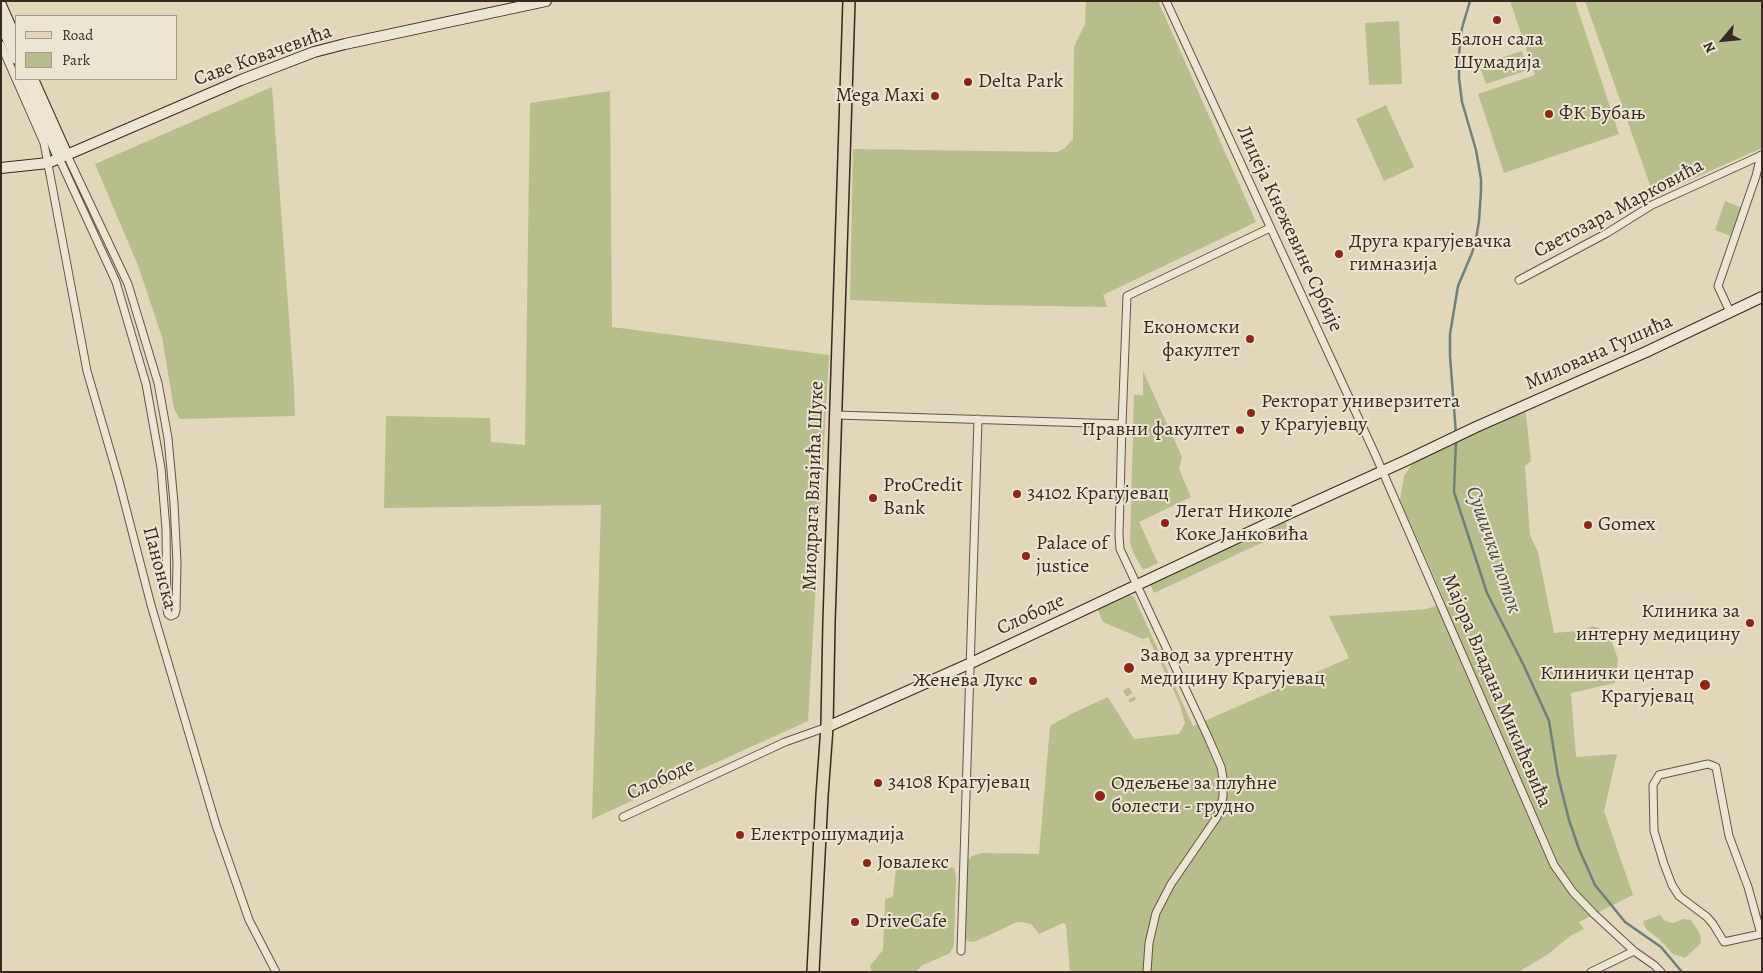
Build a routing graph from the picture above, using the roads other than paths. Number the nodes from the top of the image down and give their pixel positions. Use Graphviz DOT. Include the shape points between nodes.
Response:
graph roads {
  1 [pos="546,1"];
  2 [pos="849,1"];
  3 [pos="1166,1"];
  4 [pos="1,4"];
  5 [pos="1,23"];
  6 [pos="15,37"];
  7 [pos="1,45"];
  8 [pos="15,57"];
  9 [pos="15,77"];
  10 [pos="16,80"];
  11 [pos="25,80"];
  12 [pos="33,80"];
  13 [pos="1762,155"];
  14 [pos="63,156"];
  15 [pos="48,163"];
  16 [pos="1,168"];
  17 [pos="1759,177"];
  18 [pos="1270,228"];
  19 [pos="1519,280"];
  20 [pos="1762,297"];
  21 [pos="1730,312"];
  22 [pos="836,415"];
  23 [pos="978,419"];
  24 [pos="1122,424"];
  25 [pos="1451,439"];
  26 [pos="1383,471"];
  27 [pos="1137,585"];
  28 [pos="971,663"];
  29 [pos="827,727"];
  30 [pos="623,817"];
  31 [pos="1761,934"];
  32 [pos="961,951"];
  33 [pos="1634,951"];
  34 [pos="276,972"];
  35 [pos="813,972"];
  36 [pos="1146,972"];
  37 [pos="1591,972"];
  38 [pos="1660,972"];
  1 -- 14 [label="street, Саве Ковачевића" via="314,52"];
  2 -- 22 [label="main road, Миодрага Влајића Шуке"];
  3 -- 18 [label="street, Лицеја Кнежевине Србије"];
  4 -- 6 [label="street"];
  5 -- 8 [label="street"];
  7 -- 9 [label="street, Панонска"];
  10 -- 15 [label="street, Панонска" via="44,143"];
  11 -- 14 [label="street"];
  12 -- 14 [label="street"];
  13 -- 17 [label="street"];
  13 -- 19 [label="street, Светозара Марковића" via="1652,205"];
  14 -- 14 [label="street" via="116,282 146,384 161,468 167,608 171,616 176,610 174,503 168,438 158,383 128,284"];
  14 -- 15 [label="street, Саве Ковачевића"];
  15 -- 16 [label="street, Саве Ковачевића"];
  15 -- 34 [label="street, Панонска" via="87,371 151,605 216,825 246,912"];
  17 -- 21 [label="street" via="1718,286"];
  18 -- 24 [label="street" via="1127,296"];
  18 -- 26 [label="street, Лицеја Кнежевине Србије"];
  20 -- 21 [label="street, Милована Гушића"];
  21 -- 25 [label="street, Милована Гушића"];
  22 -- 23 [label="street"];
  22 -- 29 [label="main road, Миодрага Влајића Шуке"];
  23 -- 24 [label="street"];
  23 -- 28 [label="street"];
  24 -- 27 [label="street" via="1119,542"];
  25 -- 26 [label="street, Слободе"];
  26 -- 27 [label="street, Слободе"];
  26 -- 33 [label="street, Мајора Владана Микићевића" via="1554,865 1573,892"];
  27 -- 28 [label="street, Слободе"];
  27 -- 36 [label="street" via="1224,778 1217,817 1171,884 1156,913"];
  28 -- 29 [label="street, Слободе"];
  28 -- 32 [label="street"];
  29 -- 30 [label="street, Слободе" via="785,742"];
  29 -- 35 [label="main road, Миодрага Влајића Шуке"];
  31 -- 31 [label="street" via="1724,942 1713,924 1678,896 1654,831 1653,785 1659,776 1708,764 1716,767 1729,836"];
  33 -- 37 [label="street"];
  33 -- 38 [label="street, Мајора Владана Микићевића"];
}
